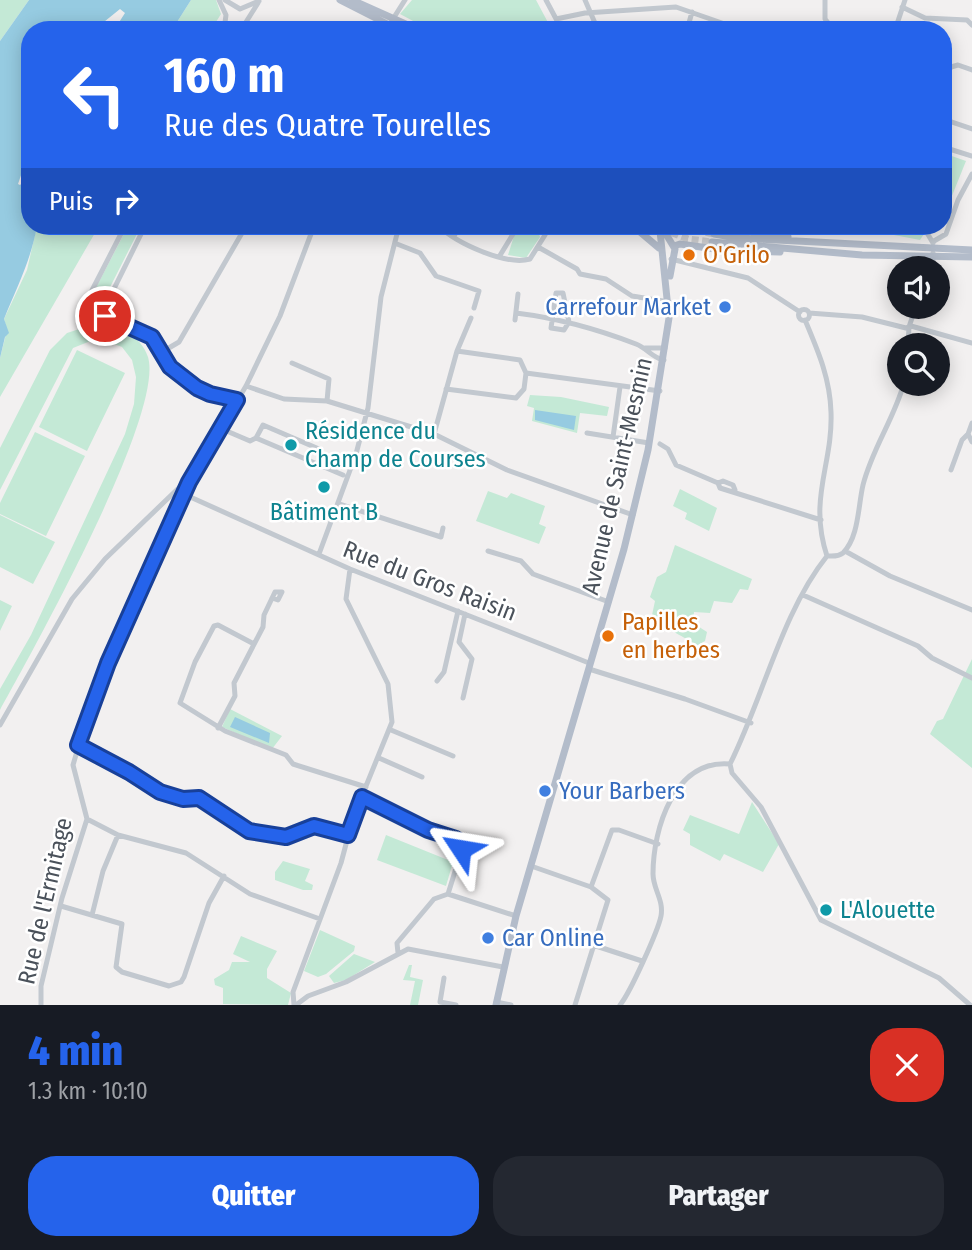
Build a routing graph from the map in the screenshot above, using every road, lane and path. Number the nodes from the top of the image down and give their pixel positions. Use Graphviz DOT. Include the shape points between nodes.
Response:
graph roads {
  1 [pos="219,0"];
  2 [pos="225,0"];
  3 [pos="259,0"];
  4 [pos="340,0"];
  5 [pos="352,0"];
  6 [pos="405,0"];
  7 [pos="547,0"];
  8 [pos="585,0"];
  9 [pos="825,0"];
  10 [pos="905,0"];
  11 [pos="676,3"];
  12 [pos="902,7"];
  13 [pos="238,9"];
  14 [pos="591,12"];
  15 [pos="692,12"];
  16 [pos="226,15"];
  17 [pos="556,19"];
  18 [pos="226,21"];
  19 [pos="246,21"];
  20 [pos="381,21"];
  21 [pos="383,21"];
  22 [pos="392,21"];
  23 [pos="594,21"];
  24 [pos="690,21"];
  25 [pos="712,21"];
  26 [pos="827,21"];
  27 [pos="898,21"];
  28 [pos="972,25"];
  29 [pos="952,67"];
  30 [pos="972,70"];
  31 [pos="952,123"];
  32 [pos="972,130"];
  33 [pos="952,150"];
  34 [pos="972,156"];
  35 [pos="972,173"];
  36 [pos="952,215"];
  37 [pos="120,235"];
  38 [pos="141,235"];
  39 [pos="241,235"];
  40 [pos="311,235"];
  41 [pos="398,235"];
  42 [pos="512,235"];
  43 [pos="544,235"];
  44 [pos="644,235"];
  45 [pos="661,235"];
  46 [pos="666,235"];
  47 [pos="719,235"];
  48 [pos="726,235"];
  49 [pos="927,235"];
  50 [pos="944,235"];
  51 [pos="454,236"];
  52 [pos="397,244"];
  53 [pos="674,246"];
  54 [pos="538,247"];
  55 [pos="659,248"];
  56 [pos="933,248"];
  57 [pos="805,250"];
  58 [pos="972,250"];
  59 [pos="933,256"];
  60 [pos="499,257"];
  61 [pos="972,257"];
  62 [pos="667,258"];
  63 [pos="518,294"];
  64 [pos="669,298"];
  65 [pos="474,308"];
  66 [pos="800,312"];
  67 [pos="102,313"];
  68 [pos="516,313"];
  69 [pos="809,313"];
  70 [pos="551,317"];
  71 [pos="471,318"];
  72 [pos="912,319"];
  73 [pos="515,320"];
  74 [pos="804,320"];
  75 [pos="569,322"];
  76 [pos="909,327"];
  77 [pos="909,333"];
  78 [pos="972,343"];
  79 [pos="645,348"];
  80 [pos="666,348"];
  81 [pos="457,351"];
  82 [pos="162,352"];
  83 [pos="664,360"];
  84 [pos="292,363"];
  85 [pos="526,373"];
  86 [pos="246,386"];
  87 [pos="620,387"];
  88 [pos="446,389"];
  89 [pos="660,391"];
  90 [pos="900,396"];
  91 [pos="237,400"];
  92 [pos="327,401"];
  93 [pos="367,414"];
  94 [pos="972,423"];
  95 [pos="222,429"];
  96 [pos="587,433"];
  97 [pos="434,434"];
  98 [pos="968,434"];
  99 [pos="613,437"];
  100 [pos="256,438"];
  101 [pos="972,442"];
  102 [pos="649,443"];
  103 [pos="660,444"];
  104 [pos="319,449"];
  105 [pos="951,470"];
  106 [pos="194,473"];
  107 [pos="344,475"];
  108 [pos="177,491"];
  109 [pos="184,494"];
  110 [pos="339,504"];
  111 [pos="633,515"];
  112 [pos="821,520"];
  113 [pos="443,528"];
  114 [pos="488,551"];
  115 [pos="845,551"];
  116 [pos="319,554"];
  117 [pos="827,556"];
  118 [pos="350,569"];
  119 [pos="803,595"];
  120 [pos="272,598"];
  121 [pos="609,602"];
  122 [pos="972,610"];
  123 [pos="458,611"];
  124 [pos="465,614"];
  125 [pos="254,644"];
  126 [pos="589,666"];
  127 [pos="972,678"];
  128 [pos="437,681"];
  129 [pos="463,698"];
  130 [pos="751,723"];
  131 [pos="0,725"];
  132 [pos="218,728"];
  133 [pos="391,730"];
  134 [pos="78,745"];
  135 [pos="453,755"];
  136 [pos="379,758"];
  137 [pos="730,764"];
  138 [pos="422,776"];
  139 [pos="366,787"];
  140 [pos="362,797"];
  141 [pos="87,820"];
  142 [pos="118,835"];
  143 [pos="348,835"];
  144 [pos="657,844"];
  145 [pos="531,866"];
  146 [pos="224,876"];
  147 [pos="591,887"];
  148 [pos="448,894"];
  149 [pos="61,906"];
  150 [pos="92,915"];
  151 [pos="516,916"];
  152 [pos="320,919"];
  153 [pos="593,945"];
  154 [pos="398,953"];
  155 [pos="642,961"];
  156 [pos="503,967"];
  157 [pos="444,978"];
  158 [pos="439,1003"];
  159 [pos="496,1004"];
  160 [pos="41,1005"];
  161 [pos="295,1005"];
  162 [pos="456,1005"];
  163 [pos="511,1005"];
  164 [pos="575,1005"];
  165 [pos="621,1005"];
  166 [pos="970,1005"];
  1 -- 16 [label="street"];
  2 -- 13 [label="street"];
  3 -- 13 [label="street"];
  3 -- 19 [label="street"];
  4 -- 20 [label="main road"];
  5 -- 21 [label="main road"];
  6 -- 22 [label="street"];
  7 -- 17 [label="street"];
  8 -- 14 [label="street"];
  9 -- 26 [label="street"];
  10 -- 12 [label="street"];
  11 -- 14 [label="street"];
  11 -- 15 [label="street"];
  12 -- 27 [label="street"];
  12 -- 28 [label="street" via="925,18 967,20"];
  13 -- 16 [label="street"];
  13 -- 19 [label="street"];
  14 -- 17 [label="street"];
  14 -- 23 [label="street"];
  15 -- 24 [label="street"];
  15 -- 25 [label="street"];
  16 -- 18 [label="street"];
  29 -- 30 [label="street"];
  31 -- 32 [label="street"];
  33 -- 34 [label="street"];
  35 -- 36 [label="street"];
  37 -- 67 [label="street" via="85,304"];
  38 -- 67 [label="street"];
  39 -- 82 [label="street" via="179,342"];
  40 -- 86 [label="street" via="280,316"];
  41 -- 52 [label="street"];
  42 -- 60 [label="street"];
  43 -- 54 [label="street"];
  44 -- 55 [label="main road"];
  45 -- 55 [label="main road, Avenue de Saint-Mesmin"];
  46 -- 53 [label="main road, Avenue de Saint-Mesmin"];
  47 -- 57 [label="main road"];
  48 -- 56 [label="main road"];
  49 -- 56 [label="street"];
  50 -- 56 [label="street"];
  51 -- 60 [label="street"];
  52 -- 65 [label="street" via="420,253 436,276 477,287"];
  52 -- 93 [label="street" via="381,297"];
  53 -- 57 [label="main road"];
  53 -- 62 [label="main road, Avenue de Saint-Mesmin" via="676,252"];
  54 -- 60 [label="street" via="528,260"];
  54 -- 64 [label="street" via="580,274 606,279 632,296"];
  55 -- 62 [label="main road, Avenue de Saint-Mesmin"];
  56 -- 57 [label="main road"];
  56 -- 58 [label="main road"];
  56 -- 59 [label="street"];
  56 -- 61 [label="main road"];
  62 -- 64 [label="main road, Avenue de Saint-Mesmin"];
  62 -- 66 [label="street" via="748,278"];
  63 -- 68 [label="street"];
  64 -- 80 [label="main road, Avenue de Saint-Mesmin"];
  66 -- 69 [label="street" via="805,309"];
  66 -- 74 [label="street"];
  67 -- 82 [label="street" via="152,337"];
  68 -- 70 [label="street"];
  68 -- 73 [label="street"];
  69 -- 74 [label="street"];
  69 -- 76 [label="street"];
  70 -- 75 [label="street"];
  70 -- 75 [label="street" via="551,328 564,330"];
  70 -- 75 [label="street" via="556,293 563,293"];
  71 -- 81 [label="street"];
  72 -- 76 [label="street"];
  74 -- 112 [label="street" via="825,365 831,412 818,499"];
  75 -- 79 [label="street"];
  76 -- 77 [label="street"];
  76 -- 78 [label="street"];
  79 -- 80 [label="street"];
  79 -- 83 [label="street" via="655,359"];
  80 -- 83 [label="main road, Avenue de Saint-Mesmin"];
  81 -- 85 [label="street" via="520,360"];
  81 -- 88 [label="street"];
  82 -- 91 [label="street" via="170,367 197,388"];
  83 -- 89 [label="main road, Avenue de Saint-Mesmin"];
  84 -- 92 [label="street" via="329,379"];
  85 -- 87 [label="street"];
  85 -- 88 [label="street" via="524,389 516,398"];
  86 -- 91 [label="street"];
  86 -- 92 [label="street" via="284,399"];
  87 -- 89 [label="street"];
  87 -- 99 [label="street"];
  88 -- 97 [label="street"];
  89 -- 102 [label="main road, Avenue de Saint-Mesmin"];
  90 -- 115 [label="street" via="870,466"];
  91 -- 95 [label="street"];
  92 -- 93 [label="street"];
  93 -- 97 [label="street"];
  93 -- 110 [label="street"];
  94 -- 98 [label="street"];
  95 -- 100 [label="street" via="250,441"];
  95 -- 106 [label="street"];
  96 -- 99 [label="street"];
  97 -- 111 [label="street" via="507,470"];
  98 -- 101 [label="street"];
  98 -- 105 [label="street"];
  99 -- 102 [label="street"];
  100 -- 104 [label="street" via="263,425"];
  100 -- 107 [label="street"];
  102 -- 111 [label="main road, Avenue de Saint-Mesmin"];
  103 -- 112 [label="street" via="676,465 718,483 720,488"];
  106 -- 108 [label="street"];
  106 -- 109 [label="street, Rue de l'Ermitage"];
  108 -- 109 [label="street, Rue du Gros Raisin"];
  108 -- 131 [label="street" via="105,559 72,599"];
  109 -- 116 [label="street, Rue du Gros Raisin"];
  109 -- 134 [label="street, Rue de l'Ermitage" via="108,663"];
  110 -- 113 [label="street" via="441,537"];
  110 -- 116 [label="street"];
  111 -- 121 [label="main road, Avenue de Saint-Mesmin"];
  112 -- 117 [label="street"];
  114 -- 121 [label="street" via="521,561 533,574"];
  115 -- 117 [label="street"];
  115 -- 122 [label="street" via="890,576"];
  116 -- 118 [label="street, Rue du Gros Raisin"];
  117 -- 119 [label="street"];
  118 -- 123 [label="street, Rue du Gros Raisin"];
  118 -- 133 [label="street" via="346,599 388,684"];
  119 -- 127 [label="street" via="918,646"];
  119 -- 130 [label="street"];
  120 -- 125 [label="street"];
  121 -- 126 [label="main road, Avenue de Saint-Mesmin"];
  123 -- 124 [label="street, Rue du Gros Raisin"];
  123 -- 128 [label="street" via="444,672"];
  124 -- 126 [label="street, Rue du Gros Raisin"];
  124 -- 129 [label="street" via="458,642 472,659"];
  125 -- 132 [label="street"];
  125 -- 132 [label="street" via="216,625 195,662 180,703"];
  126 -- 130 [label="street, Rue du Gros Raisin"];
  126 -- 145 [label="main road, Avenue de Saint-Mesmin"];
  130 -- 137 [label="street"];
  132 -- 139 [label="street" via="286,755 293,764"];
  133 -- 135 [label="street"];
  133 -- 136 [label="street"];
  134 -- 141 [label="street, Rue de l'Ermitage" via="73,765"];
  134 -- 143 [label="street" via="160,792 199,798 249,831 286,837 314,826"];
  136 -- 138 [label="street"];
  136 -- 139 [label="street"];
  137 -- 144 [label="street" via="695,770 683,779 663,819"];
  137 -- 166 [label="street" via="732,774 761,807 821,920 939,978"];
  139 -- 140 [label="street"];
  140 -- 143 [label="street"];
  140 -- 148 [label="street" via="460,843"];
  141 -- 142 [label="street"];
  141 -- 149 [label="street, Rue de l'Ermitage"];
  142 -- 146 [label="street" via="186,853"];
  142 -- 150 [label="street"];
  143 -- 152 [label="street"];
  144 -- 147 [label="street" via="612,830"];
  144 -- 155 [label="street" via="653,874 661,899 660,918"];
  145 -- 147 [label="street"];
  145 -- 151 [label="main road, Avenue de Saint-Mesmin"];
  146 -- 150 [label="street" via="209,903 184,977 175,985 159,984 117,968 122,924"];
  146 -- 152 [label="street" via="250,894"];
  147 -- 153 [label="street" via="608,904"];
  148 -- 151 [label="street"];
  148 -- 154 [label="street" via="434,899 397,943"];
  149 -- 150 [label="street"];
  149 -- 160 [label="street, Rue de l'Ermitage" via="41,986"];
  151 -- 156 [label="main road, Avenue de Saint-Mesmin"];
  152 -- 161 [label="street" via="293,992"];
  153 -- 155 [label="street"];
  153 -- 164 [label="street"];
  154 -- 156 [label="street" via="412,949"];
  154 -- 161 [label="street"];
  155 -- 165 [label="street"];
  156 -- 159 [label="main road, Avenue de Saint-Mesmin"];
  157 -- 158 [label="street"];
  158 -- 162 [label="street"];
  159 -- 163 [label="street"];
}
